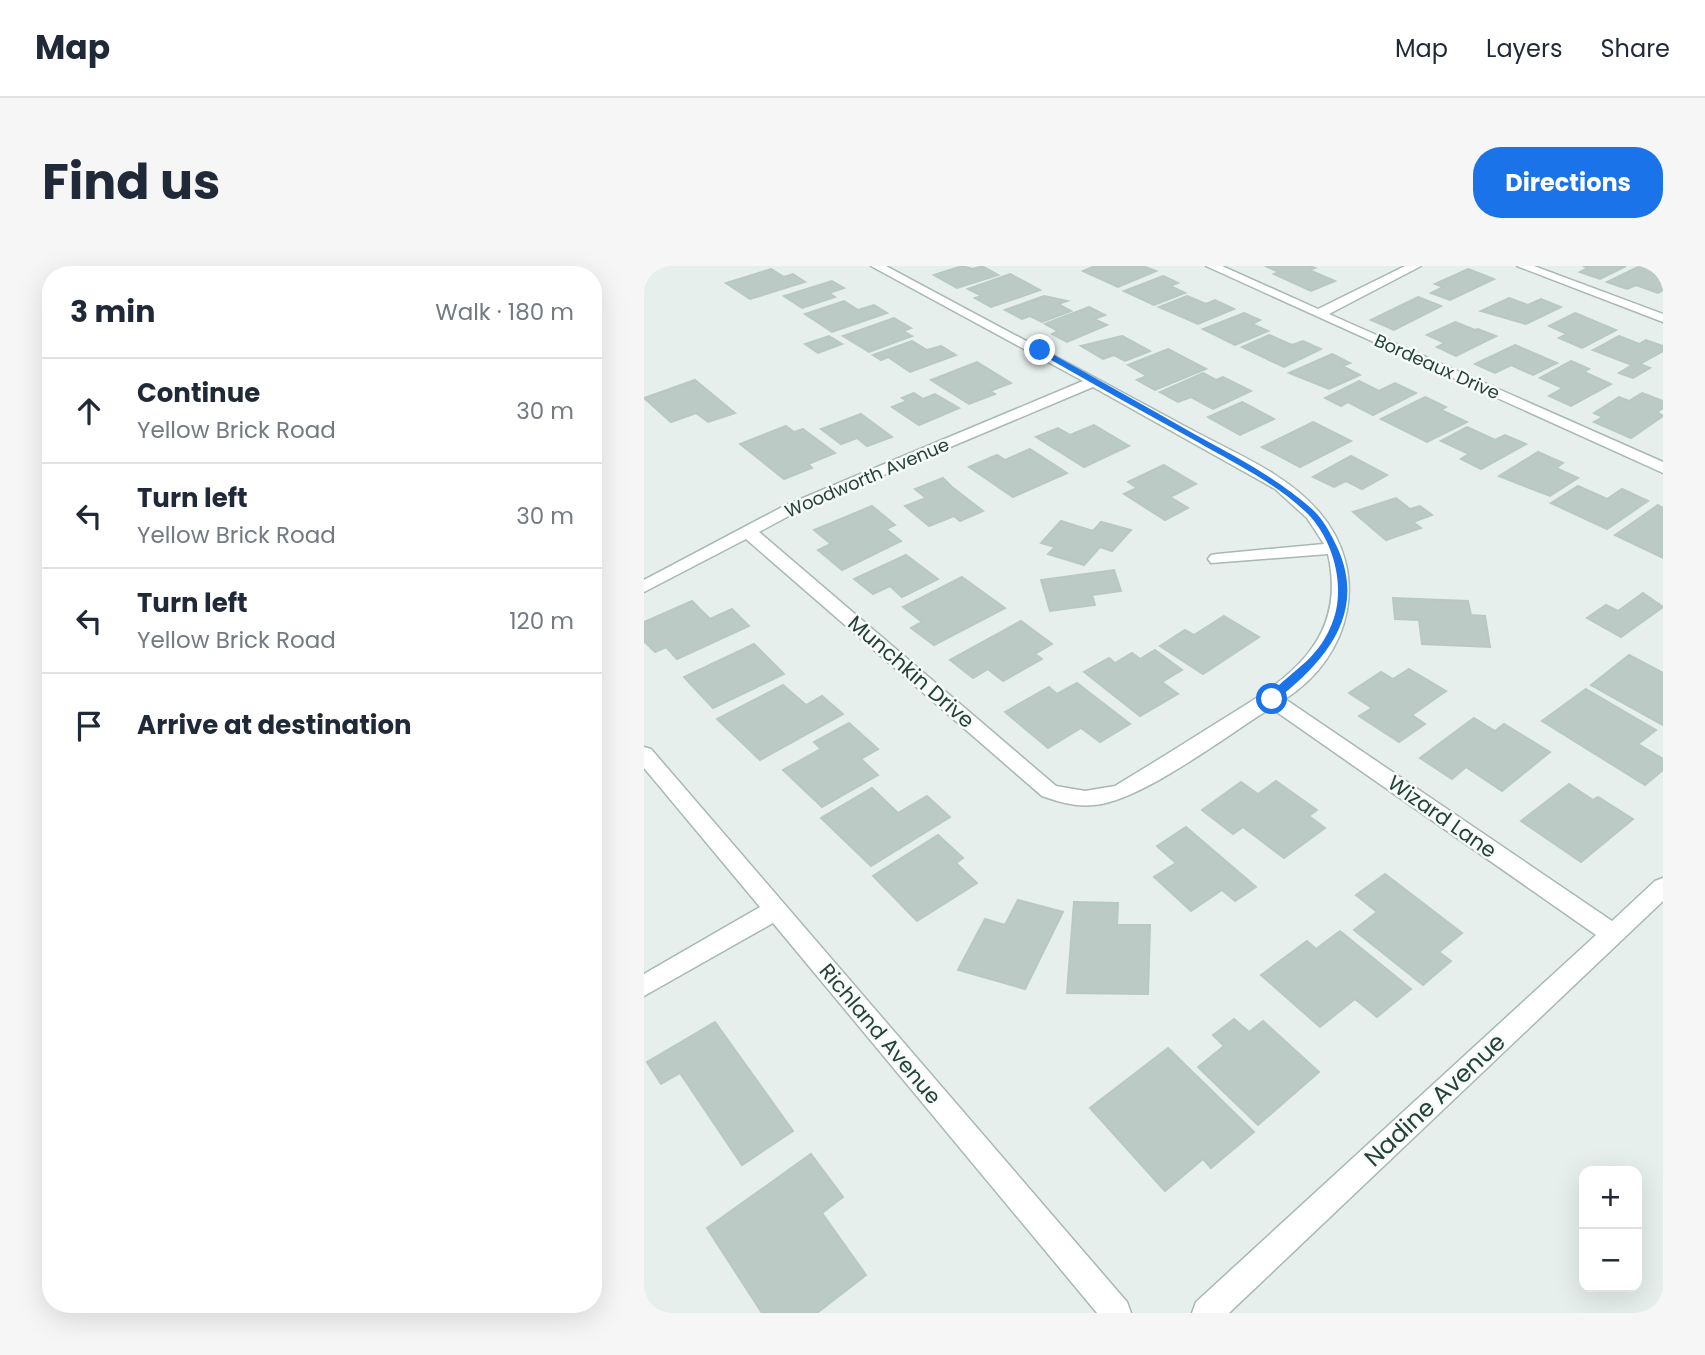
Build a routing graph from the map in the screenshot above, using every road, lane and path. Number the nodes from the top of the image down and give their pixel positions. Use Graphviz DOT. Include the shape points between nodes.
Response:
graph roads {
  1 [pos="877,266"];
  2 [pos="1212,266"];
  3 [pos="1415,266"];
  4 [pos="1523,266"];
  5 [pos="1318,313"];
  6 [pos="1663,318"];
  7 [pos="1096,381"];
  8 [pos="1663,468"];
  9 [pos="747,531"];
  10 [pos="1335,548"];
  11 [pos="1217,559"];
  12 [pos="644,587"];
  13 [pos="1272,699"];
  14 [pos="644,754"];
  15 [pos="1663,887"];
  16 [pos="775,910"];
  17 [pos="1613,934"];
  18 [pos="644,986"];
  19 [pos="1116,1313"];
  20 [pos="1207,1313"];
  1 -- 7 [label="street"];
  2 -- 5 [label="street, Bordeaux Drive"];
  3 -- 5 [label="street"];
  4 -- 6 [label="street"];
  5 -- 8 [label="street, Bordeaux Drive"];
  7 -- 9 [label="street, Woodworth Avenue" via="803,503"];
  7 -- 10 [label="street" via="1290,494 1311,513"];
  9 -- 12 [label="street, Woodworth Avenue"];
  9 -- 13 [label="street, Munchkin Drive" via="1049,791 1083,800 1122,792"];
  10 -- 11 [label="street"];
  10 -- 13 [label="street" via="1342,567 1339,618 1306,671"];
  13 -- 17 [label="street, Wizard Lane"];
  14 -- 16 [label="street, Richland Avenue"];
  15 -- 17 [label="street, Nadine Avenue"];
  16 -- 18 [label="street"];
  16 -- 19 [label="street, Richland Avenue"];
  17 -- 20 [label="street, Nadine Avenue"];
}
